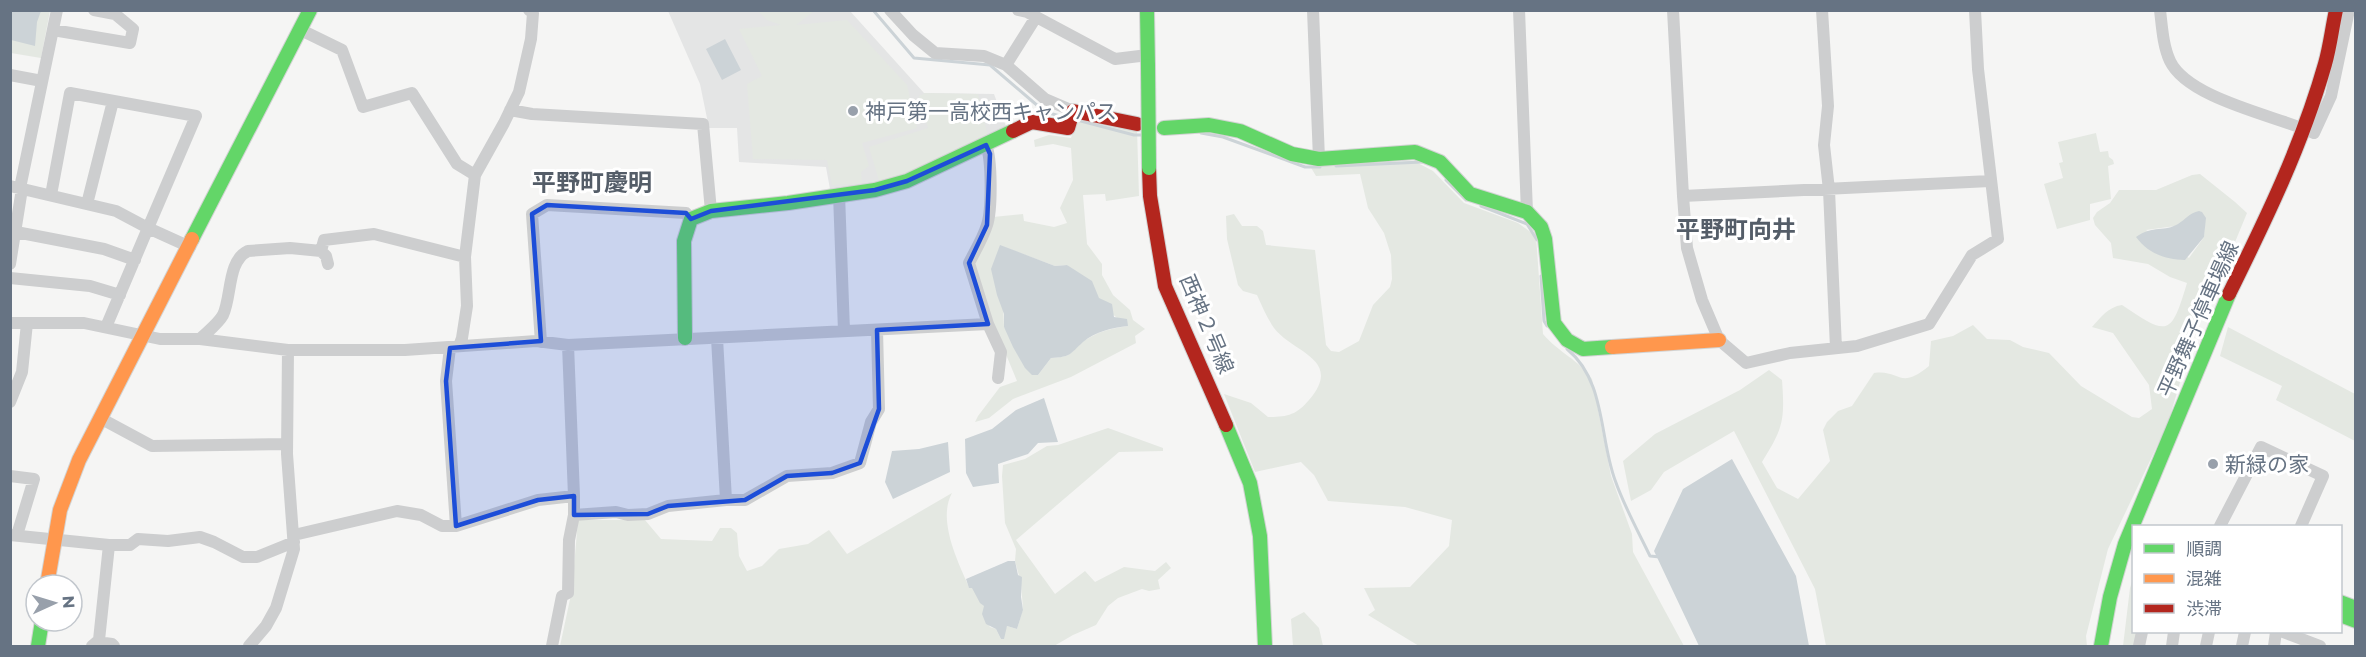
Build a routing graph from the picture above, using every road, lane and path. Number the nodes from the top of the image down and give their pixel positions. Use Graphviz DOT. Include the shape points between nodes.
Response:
graph roads {
  1 [pos="57,10"];
  2 [pos="94,10"];
  3 [pos="310,10"];
  4 [pos="529,10"];
  5 [pos="890,10"];
  6 [pos="1018,10"];
  7 [pos="1147,10"];
  8 [pos="1313,10"];
  9 [pos="1519,10"];
  10 [pos="1673,10"];
  11 [pos="1822,10"];
  12 [pos="1975,10"];
  13 [pos="2160,10"];
  14 [pos="2336,10"];
  15 [pos="2349,10"];
  16 [pos="1036,17"];
  17 [pos="53,30"];
  18 [pos="301,30"];
  19 [pos="1148,61"];
  20 [pos="1006,65"];
  21 [pos="10,75"];
  22 [pos="42,81"];
  23 [pos="113,101"];
  24 [pos="510,110"];
  25 [pos="1073,111"];
  26 [pos="1137,124"];
  27 [pos="1164,128"];
  28 [pos="2304,129"];
  29 [pos="986,145"];
  30 [pos="1319,159"];
  31 [pos="475,175"];
  32 [pos="1990,181"];
  33 [pos="15,187"];
  34 [pos="1829,190"];
  35 [pos="839,194"];
  36 [pos="51,195"];
  37 [pos="1683,196"];
  38 [pos="87,204"];
  39 [pos="711,211"];
  40 [pos="1527,212"];
  41 [pos="692,219"];
  42 [pos="148,228"];
  43 [pos="16,232"];
  44 [pos="190,247"];
  45 [pos="321,251"];
  46 [pos="465,257"];
  47 [pos="135,260"];
  48 [pos="10,264"];
  49 [pos="328,264"];
  50 [pos="10,278"];
  51 [pos="120,295"];
  52 [pos="10,323"];
  53 [pos="27,323"];
  54 [pos="988,324"];
  55 [pos="106,327"];
  56 [pos="877,330"];
  57 [pos="844,331"];
  58 [pos="144,335"];
  59 [pos="685,338"];
  60 [pos="717,338"];
  61 [pos="200,339"];
  62 [pos="1719,340"];
  63 [pos="541,342"];
  64 [pos="568,345"];
  65 [pos="454,347"];
  66 [pos="1836,348"];
  67 [pos="288,350"];
  68 [pos="16,372"];
  69 [pos="998,378"];
  70 [pos="10,402"];
  71 [pos="100,418"];
  72 [pos="288,444"];
  73 [pos="10,476"];
  74 [pos="574,496"];
  75 [pos="726,500"];
  76 [pos="574,515"];
  77 [pos="2134,525"];
  78 [pos="2221,525"];
  79 [pos="2301,525"];
  80 [pos="456,526"];
  81 [pos="2132,530"];
  82 [pos="14,535"];
  83 [pos="294,538"];
  84 [pos="54,540"];
  85 [pos="109,545"];
  86 [pos="2129,545"];
  87 [pos="49,573"];
  88 [pos="2285,633"];
  89 [pos="95,644"];
  90 [pos="2314,645"];
  91 [pos="114,646"];
  92 [pos="249,646"];
  93 [pos="552,646"];
  94 [pos="1265,646"];
  95 [pos="2101,646"];
  1 -- 17 [label="street"];
  2 -- 17 [label="street" via="115,14 133,29 130,43"];
  3 -- 18 [label="street"];
  4 -- 24 [label="street" via="533,13 531,39 519,92"];
  5 -- 20 [label="street" via="935,53 984,56"];
  6 -- 16 [label="street"];
  7 -- 19 [label="street, 西神２号線"];
  8 -- 30 [label="street"];
  9 -- 40 [label="street"];
  10 -- 37 [label="street"];
  11 -- 34 [label="street" via="1828,106 1824,145"];
  12 -- 32 [label="street"];
  13 -- 28 [label="street" via="2171,62 2186,81 2212,96"];
  14 -- 28 [label="street, 平野舞子停車場線" via="2325,63"];
  15 -- 28 [label="street" via="2331,96 2314,133"];
  16 -- 19 [label="street" via="1115,59"];
  16 -- 20 [label="street"];
  17 -- 22 [label="street"];
  18 -- 31 [label="street" via="342,50 363,107 412,93 457,164"];
  18 -- 44 [label="street"];
  19 -- 94 [label="street, 西神２号線, bridge" via="1150,196 1165,286 1250,483 1260,536"];
  20 -- 25 [label="street" via="1045,99"];
  21 -- 22 [label="street"];
  22 -- 33 [label="street"];
  23 -- 36 [label="street" via="70,93"];
  23 -- 38 [label="street"];
  23 -- 42 [label="street" via="196,116"];
  24 -- 31 [label="street"];
  24 -- 39 [label="street" via="703,124"];
  25 -- 26 [label="street"];
  25 -- 29 [label="street" via="1068,128 1032,122"];
  27 -- 30 [label="street" via="1209,125 1240,131 1292,154"];
  28 -- 77 [label="street, 平野舞子停車場線" via="2272,207 2220,313"];
  29 -- 35 [label="street" via="907,181"];
  29 -- 54 [label="street" via="990,154 987,225 969,263"];
  30 -- 40 [label="street" via="1415,152 1440,162 1470,194"];
  31 -- 46 [label="street"];
  32 -- 34 [label="street"];
  32 -- 66 [label="street" via="1998,239 1972,255 1929,324 1857,346"];
  33 -- 36 [label="street"];
  33 -- 43 [label="street" via="21,195"];
  34 -- 37 [label="street"];
  34 -- 66 [label="street"];
  35 -- 39 [label="street"];
  35 -- 57 [label="street"];
  36 -- 38 [label="street"];
  37 -- 62 [label="street" via="1687,248"];
  38 -- 42 [label="street" via="116,211"];
  39 -- 41 [label="street"];
  40 -- 62 [label="street" via="1545,238 1554,324 1567,340 1583,349"];
  41 -- 59 [label="street" via="684,241"];
  41 -- 63 [label="street" via="686,213 547,205 532,214"];
  42 -- 44 [label="street"];
  42 -- 47 [label="street"];
  43 -- 47 [label="street" via="104,249"];
  43 -- 48 [label="street"];
  44 -- 58 [label="street"];
  45 -- 46 [label="street" via="324,240 374,234"];
  45 -- 49 [label="street"];
  45 -- 61 [label="street" via="290,248 242,254 232,274 222,317"];
  46 -- 65 [label="street" via="467,306 462,338"];
  47 -- 51 [label="street"];
  50 -- 51 [label="street" via="90,286"];
  51 -- 55 [label="street"];
  52 -- 53 [label="street"];
  53 -- 55 [label="street"];
  53 -- 68 [label="street"];
  54 -- 56 [label="street"];
  54 -- 69 [label="street" via="1000,352"];
  55 -- 58 [label="street"];
  56 -- 57 [label="street"];
  56 -- 75 [label="street" via="879,409 871,422 860,463 832,473 787,476 745,500"];
  57 -- 60 [label="street"];
  58 -- 61 [label="street"];
  58 -- 71 [label="street"];
  59 -- 60 [label="street"];
  59 -- 64 [label="street"];
  60 -- 75 [label="street"];
  61 -- 67 [label="street"];
  62 -- 66 [label="street" via="1746,363"];
  63 -- 64 [label="street"];
  63 -- 65 [label="street"];
  64 -- 74 [label="street"];
  65 -- 67 [label="street"];
  65 -- 80 [label="street" via="446,381"];
  67 -- 72 [label="street"];
  68 -- 70 [label="street"];
  71 -- 72 [label="street" via="152,446"];
  71 -- 84 [label="street" via="68,487"];
  72 -- 83 [label="street"];
  73 -- 82 [label="street" via="34,479"];
  74 -- 76 [label="street"];
  74 -- 80 [label="street" via="538,500"];
  75 -- 76 [label="street" via="668,506 648,514"];
  76 -- 93 [label="street" via="569,540 568,593 561,596"];
  78 -- 79 [label="street" via="2261,447 2323,476"];
  80 -- 83 [label="street" via="442,526 421,515 397,511"];
  81 -- 86 [label="street, 平野舞子停車場線"];
  82 -- 84 [label="street"];
  83 -- 85 [label="street" via="257,557 243,556 200,537 138,539 130,545"];
  83 -- 92 [label="street" via="289,570 276,608"];
  84 -- 85 [label="street"];
  84 -- 87 [label="street"];
  85 -- 89 [label="street" via="99,640"];
  86 -- 95 [label="street, 平野舞子停車場線" via="2110,597"];
  88 -- 90 [label="street"];
  89 -- 91 [label="street"];
}
